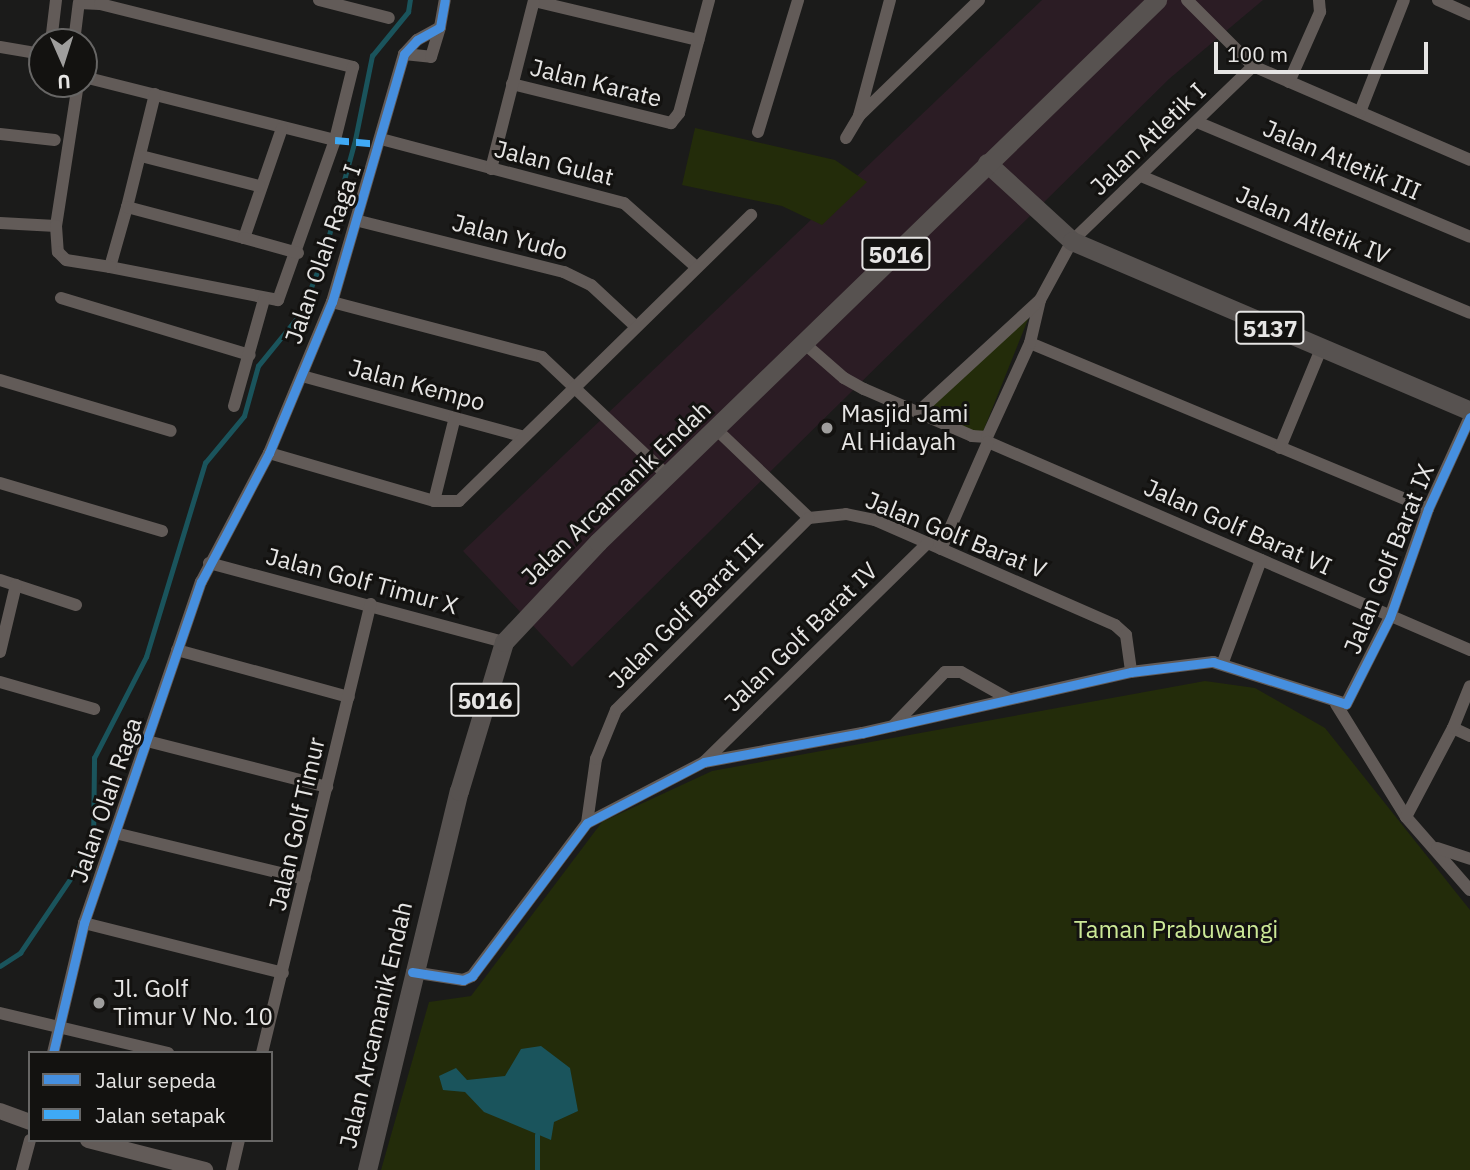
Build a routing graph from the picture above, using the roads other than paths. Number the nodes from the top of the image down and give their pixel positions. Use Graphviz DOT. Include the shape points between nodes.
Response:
graph roads {
  1 [pos="57,0"];
  2 [pos="319,0"];
  3 [pos="445,0"];
  4 [pos="709,0"];
  5 [pos="798,0"];
  6 [pos="890,0"];
  7 [pos="979,0"];
  8 [pos="1157,0"];
  9 [pos="1187,0"];
  10 [pos="1319,0"];
  11 [pos="1404,0"];
  12 [pos="1438,0"];
  13 [pos="77,1"];
  14 [pos="534,1"];
  15 [pos="1470,14"];
  16 [pos="389,18"];
  17 [pos="440,27"];
  18 [pos="53,28"];
  19 [pos="75,28"];
  20 [pos="698,40"];
  21 [pos="0,47"];
  22 [pos="28,52"];
  23 [pos="404,54"];
  24 [pos="1253,66"];
  25 [pos="98,80"];
  26 [pos="1289,82"];
  27 [pos="512,84"];
  28 [pos="155,94"];
  29 [pos="76,98"];
  30 [pos="1360,112"];
  31 [pos="859,116"];
  32 [pos="1197,122"];
  33 [pos="282,128"];
  34 [pos="758,132"];
  35 [pos="0,134"];
  36 [pos="846,138"];
  37 [pos="381,139"];
  38 [pos="55,140"];
  39 [pos="335,140"];
  40 [pos="141,156"];
  41 [pos="1470,160"];
  42 [pos="986,163"];
  43 [pos="491,169"];
  44 [pos="1141,176"];
  45 [pos="259,186"];
  46 [pos="127,207"];
  47 [pos="751,215"];
  48 [pos="359,221"];
  49 [pos="0,223"];
  50 [pos="56,226"];
  51 [pos="1470,237"];
  52 [pos="244,238"];
  53 [pos="1072,241"];
  54 [pos="298,253"];
  55 [pos="695,266"];
  56 [pos="110,267"];
  57 [pos="61,298"];
  58 [pos="264,299"];
  59 [pos="1040,300"];
  60 [pos="332,302"];
  61 [pos="1470,313"];
  62 [pos="634,325"];
  63 [pos="1030,343"];
  64 [pos="805,344"];
  65 [pos="1321,349"];
  66 [pos="250,355"];
  67 [pos="302,376"];
  68 [pos="0,380"];
  69 [pos="573,385"];
  70 [pos="234,406"];
  71 [pos="1470,411"];
  72 [pos="918,412"];
  73 [pos="455,416"];
  74 [pos="1470,417"];
  75 [pos="716,429"];
  76 [pos="171,431"];
  77 [pos="522,436"];
  78 [pos="988,440"];
  79 [pos="1280,448"];
  80 [pos="269,453"];
  81 [pos="668,476"];
  82 [pos="0,483"];
  83 [pos="434,501"];
  84 [pos="1428,509"];
  85 [pos="809,518"];
  86 [pos="162,531"];
  87 [pos="928,543"];
  88 [pos="942,549"];
  89 [pos="1261,560"];
  90 [pos="209,563"];
  91 [pos="0,580"];
  92 [pos="16,585"];
  93 [pos="76,604"];
  94 [pos="371,604"];
  95 [pos="1390,617"];
  96 [pos="504,642"];
  97 [pos="177,650"];
  98 [pos="1470,650"];
  99 [pos="0,652"];
  100 [pos="1223,662"];
  101 [pos="1131,672"];
  102 [pos="0,682"];
  103 [pos="1470,686"];
  104 [pos="349,697"];
  105 [pos="1009,699"];
  106 [pos="1336,704"];
  107 [pos="94,709"];
  108 [pos="893,726"];
  109 [pos="1453,728"];
  110 [pos="1470,736"];
  111 [pos="147,741"];
  112 [pos="704,762"];
  113 [pos="327,787"];
  114 [pos="1406,817"];
  115 [pos="587,823"];
  116 [pos="115,832"];
  117 [pos="1437,848"];
  118 [pos="1470,859"];
  119 [pos="306,879"];
  120 [pos="1470,890"];
  121 [pos="84,923"];
  122 [pos="412,972"];
  123 [pos="283,973"];
  124 [pos="0,1013"];
  125 [pos="60,1027"];
  126 [pos="54,1051"];
  127 [pos="160,1051"];
  128 [pos="263,1051"];
  129 [pos="0,1111"];
  130 [pos="28,1121"];
  131 [pos="29,1142"];
  132 [pos="96,1142"];
  133 [pos="239,1142"];
  134 [pos="22,1170"];
  135 [pos="205,1170"];
  136 [pos="232,1170"];
  137 [pos="367,1170"];
  1 -- 18 [label="street"];
  2 -- 16 [label="street"];
  3 -- 17 [label="street"];
  4 -- 20 [label="street"];
  5 -- 34 [label="street"];
  6 -- 31 [label="street"];
  7 -- 31 [label="street"];
  8 -- 42 [label="main road, Jalan Arcamanik Endah / 5016"];
  9 -- 24 [label="street"];
  10 -- 26 [label="street" via="1320,12"];
  11 -- 30 [label="street"];
  12 -- 15 [label="street"];
  13 -- 19 [label="street"];
  13 -- 39 [label="street" via="118,6 348,63 353,75"];
  14 -- 20 [label="street"];
  14 -- 27 [label="street"];
  17 -- 23 [label="street"];
  17 -- 23 [label="street" via="431,57"];
  20 -- 27 [label="street, Jalan Karate" via="679,113 671,123"];
  21 -- 22 [label="street"];
  23 -- 37 [label="street, Jalan Olah Raga I"];
  24 -- 26 [label="street"];
  24 -- 32 [label="street, Jalan Atletik I"];
  25 -- 28 [label="street"];
  26 -- 30 [label="street"];
  27 -- 43 [label="street"];
  28 -- 33 [label="street"];
  28 -- 40 [label="street"];
  29 -- 50 [label="street"];
  30 -- 41 [label="street"];
  31 -- 36 [label="street"];
  32 -- 44 [label="street, Jalan Atletik I"];
  32 -- 51 [label="street, Jalan Atletik III"];
  33 -- 39 [label="street"];
  33 -- 45 [label="street"];
  35 -- 38 [label="street"];
  37 -- 43 [label="street, Jalan Gulat"];
  37 -- 48 [label="street, Jalan Olah Raga I"];
  39 -- 54 [label="street"];
  40 -- 45 [label="street"];
  40 -- 46 [label="street"];
  42 -- 53 [label="main road, 5137"];
  42 -- 64 [label="main road, Jalan Arcamanik Endah / 5016"];
  43 -- 55 [label="street, Jalan Gulat" via="624,203"];
  44 -- 53 [label="street, Jalan Atletik I"];
  44 -- 61 [label="street, Jalan Atletik IV"];
  45 -- 52 [label="street"];
  46 -- 52 [label="street"];
  46 -- 56 [label="street"];
  47 -- 55 [label="street"];
  48 -- 60 [label="street, Jalan Olah Raga I"];
  48 -- 62 [label="street, Jalan Yudo" via="564,272 592,285"];
  49 -- 50 [label="street"];
  50 -- 56 [label="street" via="58,252 66,260"];
  52 -- 54 [label="street"];
  53 -- 59 [label="street, Jalan Atletik I"];
  53 -- 65 [label="main road, 5137"];
  54 -- 58 [label="street" via="282,297"];
  55 -- 62 [label="street"];
  56 -- 58 [label="street"];
  57 -- 66 [label="street"];
  58 -- 66 [label="street"];
  59 -- 63 [label="street"];
  59 -- 72 [label="street"];
  60 -- 67 [label="street, Jalan Olah Raga I"];
  60 -- 69 [label="street" via="536,354"];
  62 -- 69 [label="street"];
  63 -- 78 [label="street"];
  63 -- 79 [label="street"];
  64 -- 72 [label="street" via="844,378"];
  64 -- 75 [label="main road, Jalan Arcamanik Endah / 5016"];
  65 -- 71 [label="main road, 5137"];
  65 -- 79 [label="street"];
  66 -- 70 [label="street"];
  67 -- 73 [label="street, Jalan Kempo"];
  67 -- 80 [label="street, Jalan Olah Raga I"];
  68 -- 76 [label="street"];
  69 -- 77 [label="street"];
  69 -- 81 [label="street"];
  72 -- 78 [label="street, Jalan Golf Barat VI"];
  73 -- 77 [label="street, Jalan Kempo"];
  73 -- 83 [label="street"];
  74 -- 84 [label="street, Jalan Golf Barat IX"];
  75 -- 81 [label="main road, Jalan Arcamanik Endah / 5016"];
  75 -- 85 [label="street"];
  77 -- 83 [label="street" via="459,500"];
  78 -- 88 [label="street"];
  78 -- 89 [label="street, Jalan Golf Barat VI"];
  79 -- 84 [label="street"];
  80 -- 83 [label="street"];
  80 -- 90 [label="street, Jalan Olah Raga I"];
  81 -- 96 [label="main road, Jalan Arcamanik Endah / 5016" via="544,596"];
  82 -- 86 [label="street"];
  84 -- 95 [label="street, Jalan Golf Barat IX"];
  85 -- 87 [label="street, Jalan Golf Barat V" via="846,514 875,520"];
  85 -- 115 [label="street, Jalan Golf Barat III" via="616,710 596,759"];
  87 -- 88 [label="street, Jalan Golf Barat V"];
  87 -- 112 [label="street, Jalan Golf Barat IV"];
  88 -- 101 [label="street, Jalan Golf Barat V" via="1120,628 1128,640"];
  89 -- 95 [label="street, Jalan Golf Barat VI"];
  89 -- 100 [label="street"];
  90 -- 94 [label="street, Jalan Golf Timur X"];
  90 -- 97 [label="street, Jalan Olah Raga"];
  91 -- 92 [label="street"];
  92 -- 93 [label="street"];
  92 -- 99 [label="street"];
  94 -- 96 [label="street, Jalan Golf Timur X"];
  94 -- 104 [label="street, Jalan Golf Timur"];
  95 -- 98 [label="street, Jalan Golf Barat VI"];
  95 -- 106 [label="street, Jalan Golf Barat IX" via="1350,701"];
  96 -- 122 [label="main road, Jalan Arcamanik Endah / 5016"];
  97 -- 104 [label="street"];
  97 -- 111 [label="street, Jalan Olah Raga"];
  100 -- 101 [label="street"];
  100 -- 106 [label="street"];
  101 -- 105 [label="street"];
  102 -- 107 [label="street"];
  103 -- 109 [label="street"];
  104 -- 113 [label="street, Jalan Golf Timur"];
  105 -- 108 [label="street"];
  105 -- 108 [label="street" via="961,672 945,672"];
  106 -- 114 [label="street"];
  108 -- 112 [label="street"];
  109 -- 110 [label="street"];
  109 -- 114 [label="street"];
  111 -- 113 [label="street"];
  111 -- 116 [label="street, Jalan Olah Raga"];
  112 -- 115 [label="street"];
  113 -- 119 [label="street, Jalan Golf Timur"];
  114 -- 117 [label="street"];
  115 -- 122 [label="street" via="472,976 463,980"];
  116 -- 119 [label="street"];
  116 -- 121 [label="street, Jalan Olah Raga"];
  117 -- 118 [label="street"];
  117 -- 120 [label="street"];
  119 -- 123 [label="street, Jalan Golf Timur"];
  121 -- 123 [label="street"];
  121 -- 125 [label="street, Jalan Olah Raga"];
  122 -- 137 [label="main road, Jalan Arcamanik Endah / 5016"];
  123 -- 128 [label="street, Jalan Golf Timur"];
  124 -- 125 [label="street"];
  125 -- 126 [label="street, Jalan Olah Raga"];
  125 -- 127 [label="street"];
  129 -- 130 [label="street"];
  131 -- 134 [label="street"];
  132 -- 135 [label="street"];
  133 -- 136 [label="street"];
}
